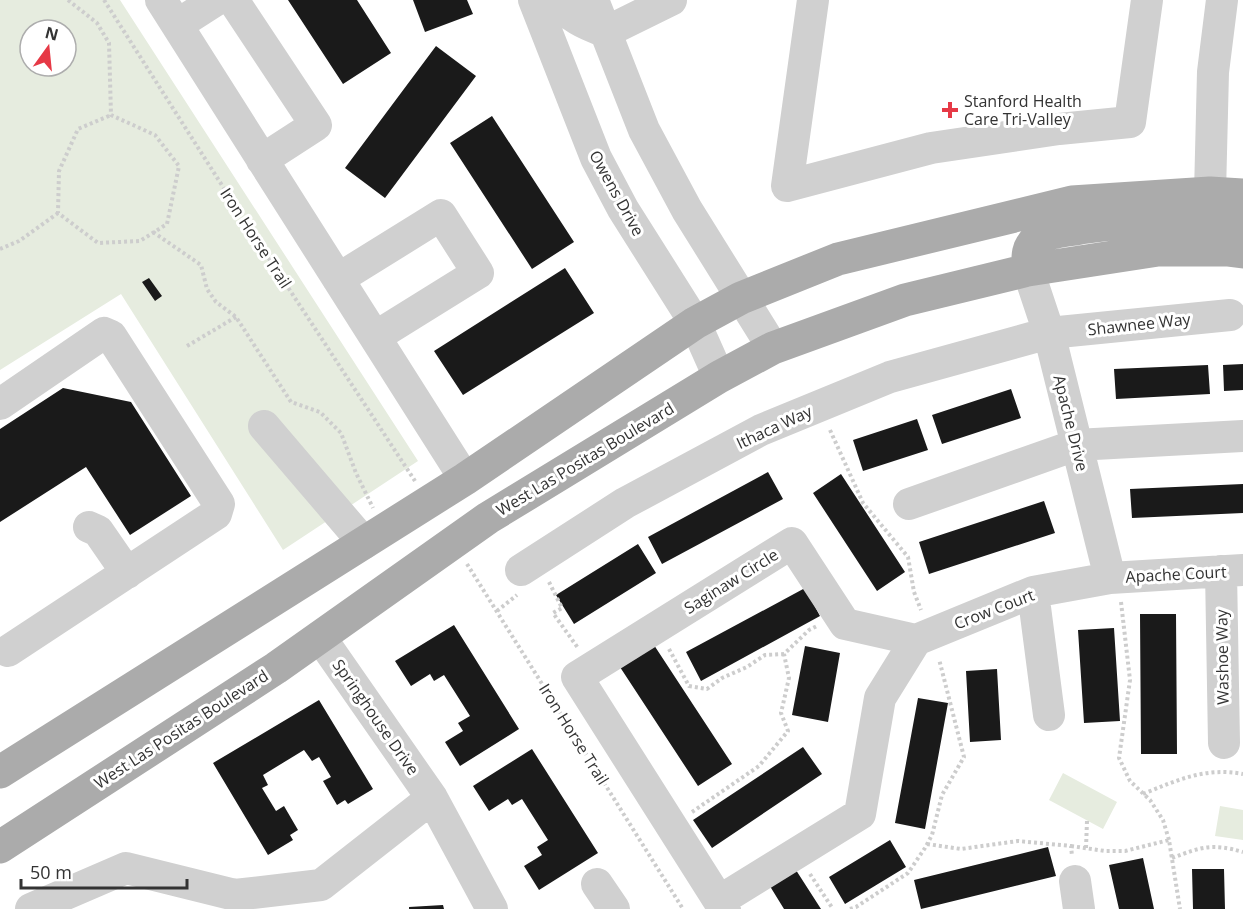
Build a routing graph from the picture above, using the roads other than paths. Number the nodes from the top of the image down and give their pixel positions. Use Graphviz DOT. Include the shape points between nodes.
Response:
graph roads {
  1 [pos="216,0"];
  2 [pos="233,0"];
  3 [pos="534,0"];
  4 [pos="559,0"];
  5 [pos="593,0"];
  6 [pos="670,0"];
  7 [pos="813,0"];
  8 [pos="1147,0"];
  9 [pos="1222,0"];
  10 [pos="169,12"];
  11 [pos="606,33"];
  12 [pos="262,160"];
  13 [pos="1210,192"];
  14 [pos="1243,195"];
  15 [pos="1243,220"];
  16 [pos="1243,252"];
  17 [pos="1028,270"];
  18 [pos="338,279"];
  19 [pos="741,298"];
  20 [pos="1230,315"];
  21 [pos="694,323"];
  22 [pos="1049,333"];
  23 [pos="375,337"];
  24 [pos="773,348"];
  25 [pos="719,377"];
  26 [pos="0,404"];
  27 [pos="264,426"];
  28 [pos="1243,436"];
  29 [pos="1076,445"];
  30 [pos="465,479"];
  31 [pos="909,504"];
  32 [pos="89,527"];
  33 [pos="374,536"];
  34 [pos="1232,571"];
  35 [pos="127,573"];
  36 [pos="1113,578"];
  37 [pos="524,580"];
  38 [pos="1033,592"];
  39 [pos="320,637"];
  40 [pos="924,637"];
  41 [pos="3,643"];
  42 [pos="1049,715"];
  43 [pos="1224,743"];
  44 [pos="0,772"];
  45 [pos="432,798"];
  46 [pos="0,847"];
  47 [pos="284,899"];
  48 [pos="722,905"];
  49 [pos="31,909"];
  50 [pos="492,909"];
  1 -- 10 [label="street"];
  2 -- 12 [label="street" via="316,125"];
  3 -- 21 [label="street, Owens Drive" via="596,158"];
  4 -- 11 [label="street" via="580,21"];
  5 -- 11 [label="street"];
  6 -- 11 [label="street"];
  7 -- 8 [label="street" via="787,186 931,148 1130,122"];
  9 -- 13 [label="street" via="1213,72"];
  10 -- 12 [label="street"];
  11 -- 19 [label="street" via="644,130"];
  12 -- 18 [label="street"];
  13 -- 14 [label="main road"];
  13 -- 19 [label="main road" via="1072,202 838,259"];
  15 -- 17 [label="main road" via="1158,219 1050,234 1035,241 1029,249"];
  16 -- 17 [label="main road, West Las Positas Boulevard" via="1158,250"];
  17 -- 22 [label="street, Apache Drive"];
  17 -- 24 [label="main road, West Las Positas Boulevard" via="905,300"];
  18 -- 23 [label="street"];
  18 -- 23 [label="street" via="441,215 478,273"];
  19 -- 21 [label="main road"];
  19 -- 24 [label="street"];
  20 -- 22 [label="street, Shawnee Way"];
  21 -- 25 [label="street, Owens Drive"];
  21 -- 30 [label="main road"];
  22 -- 29 [label="street, Apache Drive"];
  22 -- 37 [label="street, Ithaca Way" via="890,377 761,430 625,502"];
  23 -- 30 [label="street"];
  24 -- 25 [label="main road, West Las Positas Boulevard"];
  25 -- 39 [label="main road, West Las Positas Boulevard" via="488,518"];
  26 -- 35 [label="street" via="104,333 111,336 219,504 216,514"];
  27 -- 33 [label="street"];
  28 -- 29 [label="street"];
  29 -- 31 [label="street"];
  29 -- 36 [label="street, Apache Drive"];
  30 -- 33 [label="main road"];
  32 -- 35 [label="street" via="98,531"];
  33 -- 44 [label="main road"];
  34 -- 36 [label="street, Apache Court"];
  34 -- 43 [label="street, Washoe Way"];
  35 -- 41 [label="street"];
  36 -- 38 [label="street, Crow Court"];
  38 -- 40 [label="street, Crow Court"];
  38 -- 42 [label="street"];
  39 -- 45 [label="street, Springhouse Drive"];
  39 -- 46 [label="main road, West Las Positas Boulevard"];
  40 -- 48 [label="street" via="880,698 860,814"];
  40 -- 48 [label="street, Saginaw Circle" via="845,624 792,543 577,677"];
  45 -- 47 [label="street" via="321,885"];
  45 -- 50 [label="street, Springhouse Drive"];
  47 -- 49 [label="street" via="235,895 126,868"];
}
